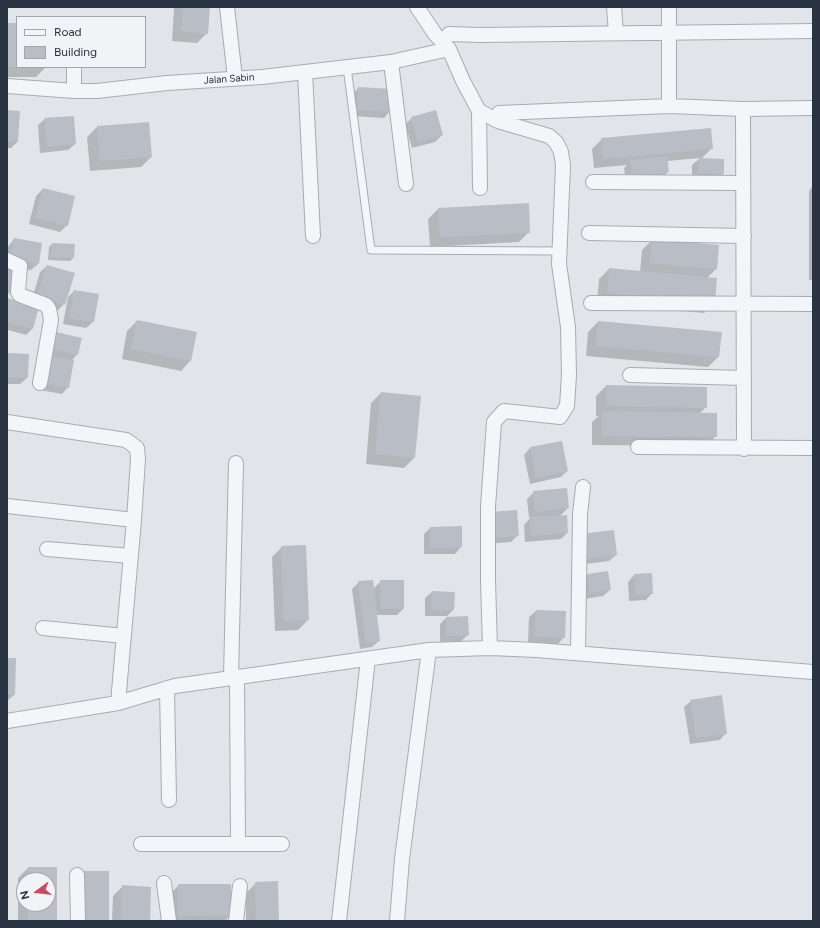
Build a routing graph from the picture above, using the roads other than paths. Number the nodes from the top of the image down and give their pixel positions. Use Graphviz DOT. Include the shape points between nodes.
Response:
graph roads {
  1 [pos="227,7"];
  2 [pos="417,7"];
  3 [pos="614,7"];
  4 [pos="668,7"];
  5 [pos="813,30"];
  6 [pos="669,32"];
  7 [pos="616,33"];
  8 [pos="449,34"];
  9 [pos="449,49"];
  10 [pos="391,62"];
  11 [pos="347,67"];
  12 [pos="74,68"];
  13 [pos="305,72"];
  14 [pos="235,78"];
  15 [pos="7,86"];
  16 [pos="74,91"];
  17 [pos="669,106"];
  18 [pos="743,108"];
  19 [pos="813,108"];
  20 [pos="479,111"];
  21 [pos="499,113"];
  22 [pos="593,182"];
  23 [pos="743,183"];
  24 [pos="406,184"];
  25 [pos="480,188"];
  26 [pos="589,232"];
  27 [pos="313,236"];
  28 [pos="744,236"];
  29 [pos="559,251"];
  30 [pos="7,260"];
  31 [pos="592,303"];
  32 [pos="744,304"];
  33 [pos="813,304"];
  34 [pos="630,375"];
  35 [pos="744,378"];
  36 [pos="40,383"];
  37 [pos="7,422"];
  38 [pos="638,447"];
  39 [pos="813,448"];
  40 [pos="744,449"];
  41 [pos="236,464"];
  42 [pos="583,487"];
  43 [pos="7,506"];
  44 [pos="134,520"];
  45 [pos="48,549"];
  46 [pos="131,556"];
  47 [pos="43,628"];
  48 [pos="124,636"];
  49 [pos="490,648"];
  50 [pos="429,650"];
  51 [pos="578,652"];
  52 [pos="368,659"];
  53 [pos="813,672"];
  54 [pos="234,676"];
  55 [pos="167,688"];
  56 [pos="118,702"];
  57 [pos="7,721"];
  58 [pos="169,800"];
  59 [pos="140,844"];
  60 [pos="238,844"];
  61 [pos="282,844"];
  62 [pos="77,875"];
  63 [pos="164,883"];
  64 [pos="240,886"];
  65 [pos="78,921"];
  66 [pos="169,921"];
  67 [pos="236,921"];
  68 [pos="339,921"];
  69 [pos="397,921"];
  1 -- 14 [label="street"];
  2 -- 9 [label="street" via="435,34"];
  3 -- 7 [label="street"];
  4 -- 6 [label="street"];
  5 -- 6 [label="street"];
  6 -- 7 [label="street"];
  6 -- 17 [label="street"];
  7 -- 8 [label="street"];
  9 -- 10 [label="street, Jalan Sabin"];
  9 -- 20 [label="street"];
  10 -- 11 [label="street, Jalan Sabin"];
  10 -- 24 [label="street"];
  11 -- 13 [label="street, Jalan Sabin"];
  11 -- 29 [label="lane" via="371,250"];
  12 -- 16 [label="street"];
  13 -- 14 [label="street, Jalan Sabin"];
  13 -- 27 [label="street"];
  14 -- 16 [label="street, Jalan Sabin"];
  15 -- 16 [label="street, Jalan Sabin"];
  17 -- 18 [label="street"];
  17 -- 21 [label="street"];
  18 -- 19 [label="street"];
  18 -- 23 [label="street"];
  20 -- 25 [label="street"];
  20 -- 29 [label="street" via="498,121 549,136 556,142 563,165"];
  22 -- 23 [label="street"];
  23 -- 28 [label="street"];
  26 -- 28 [label="street"];
  28 -- 32 [label="street"];
  29 -- 49 [label="street" via="568,327 569,375 565,412 560,417 555,417 504,411 494,422 488,507"];
  30 -- 36 [label="street" via="20,266 20,295 46,305 49,309 51,320"];
  31 -- 32 [label="street"];
  32 -- 33 [label="street"];
  32 -- 35 [label="street"];
  34 -- 35 [label="street"];
  35 -- 40 [label="street"];
  37 -- 44 [label="street" via="126,440 137,448"];
  38 -- 40 [label="street"];
  39 -- 40 [label="street"];
  41 -- 54 [label="street"];
  42 -- 51 [label="street" via="580,514"];
  43 -- 44 [label="street"];
  44 -- 46 [label="street"];
  45 -- 46 [label="street"];
  46 -- 48 [label="street"];
  47 -- 48 [label="street"];
  48 -- 56 [label="street"];
  49 -- 50 [label="street"];
  49 -- 51 [label="street"];
  50 -- 52 [label="street"];
  50 -- 69 [label="street" via="402,859"];
  51 -- 53 [label="street"];
  52 -- 54 [label="street"];
  52 -- 68 [label="street"];
  54 -- 55 [label="street"];
  54 -- 60 [label="street"];
  55 -- 56 [label="street"];
  55 -- 58 [label="street"];
  56 -- 57 [label="street"];
  59 -- 60 [label="street"];
  60 -- 61 [label="street"];
  62 -- 65 [label="street"];
  63 -- 66 [label="street"];
  64 -- 67 [label="street"];
}
